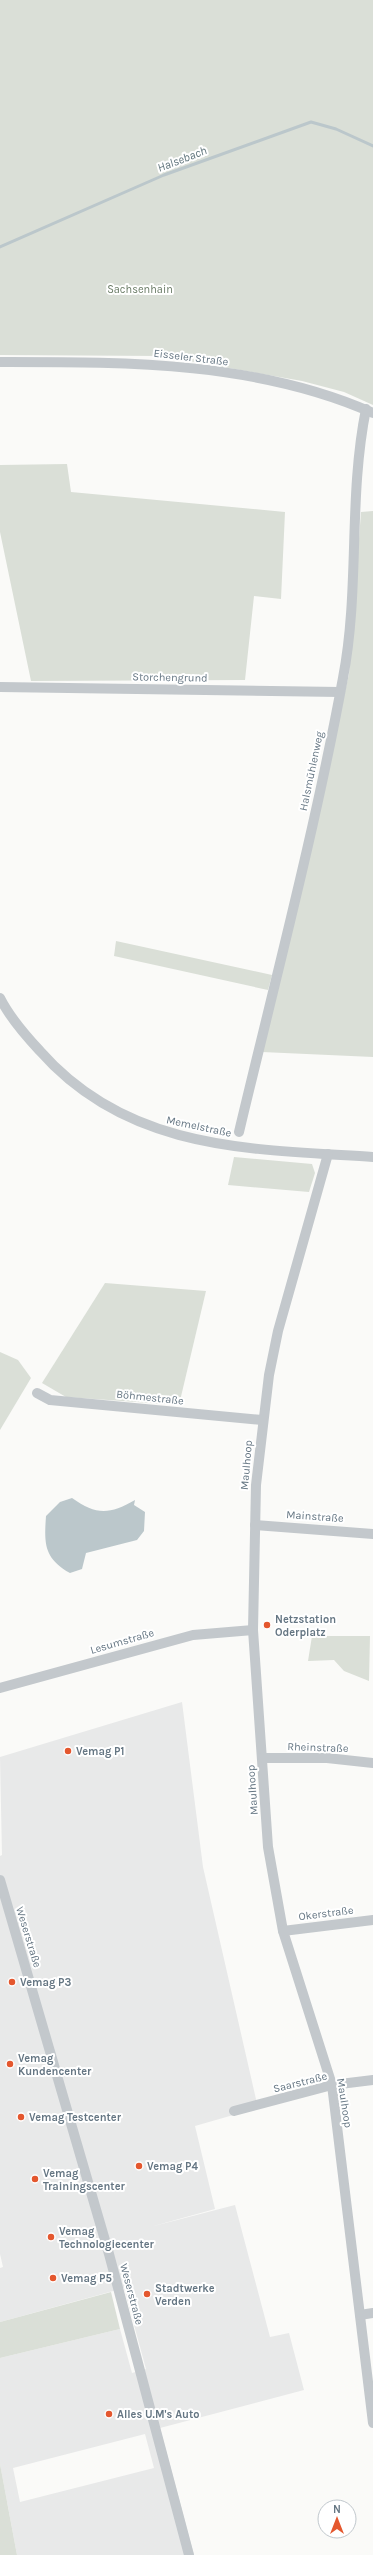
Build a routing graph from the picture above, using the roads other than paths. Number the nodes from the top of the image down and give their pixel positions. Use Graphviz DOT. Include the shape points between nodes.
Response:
graph roads {
  1 [pos="0,362"];
  2 [pos="369,411"];
  3 [pos="0,687"];
  4 [pos="340,692"];
  5 [pos="0,998"];
  6 [pos="240,1132"];
  7 [pos="328,1154"];
  8 [pos="373,1157"];
  9 [pos="37,1393"];
  10 [pos="262,1420"];
  11 [pos="255,1525"];
  12 [pos="373,1534"];
  13 [pos="253,1630"];
  14 [pos="0,1688"];
  15 [pos="262,1758"];
  16 [pos="373,1762"];
  17 [pos="0,1880"];
  18 [pos="373,1920"];
  19 [pos="283,1930"];
  20 [pos="373,2080"];
  21 [pos="332,2085"];
  22 [pos="234,2111"];
  23 [pos="373,2313"];
  24 [pos="360,2315"];
  25 [pos="373,2423"];
  26 [pos="189,2555"];
  1 -- 2 [label="street, Eisseler Straße" via="129,362 174,366 270,381 320,392"];
  2 -- 4 [label="street, Halsmühlenweg" via="357,459 349,634"];
  3 -- 4 [label="street, Storchengrund"];
  4 -- 6 [label="street, Halsmühlenweg"];
  5 -- 7 [label="street, Memelstraße" via="22,1032 60,1073 98,1101 123,1115 178,1137 208,1143"];
  7 -- 8 [label="street, Memelstraße"];
  7 -- 10 [label="street, Maulhoop" via="278,1331"];
  9 -- 10 [label="street, Böhmestraße" via="50,1400"];
  10 -- 11 [label="street, Maulhoop"];
  11 -- 12 [label="street, Mainstraße"];
  11 -- 13 [label="street, Maulhoop"];
  13 -- 14 [label="street, Lesumstraße" via="193,1635"];
  13 -- 15 [label="street, Maulhoop"];
  15 -- 16 [label="street, Rheinstraße" via="327,1758"];
  15 -- 19 [label="street, Maulhoop" via="268,1847"];
  17 -- 26 [label="street, Weserstraße" via="109,2254"];
  18 -- 19 [label="street, Okerstraße"];
  19 -- 21 [label="street, Maulhoop"];
  20 -- 21 [label="street, Saarstraße"];
  21 -- 22 [label="street, Saarstraße"];
  21 -- 24 [label="street, Maulhoop"];
  23 -- 24 [label="street"];
  24 -- 25 [label="street, Maulhoop"];
}
